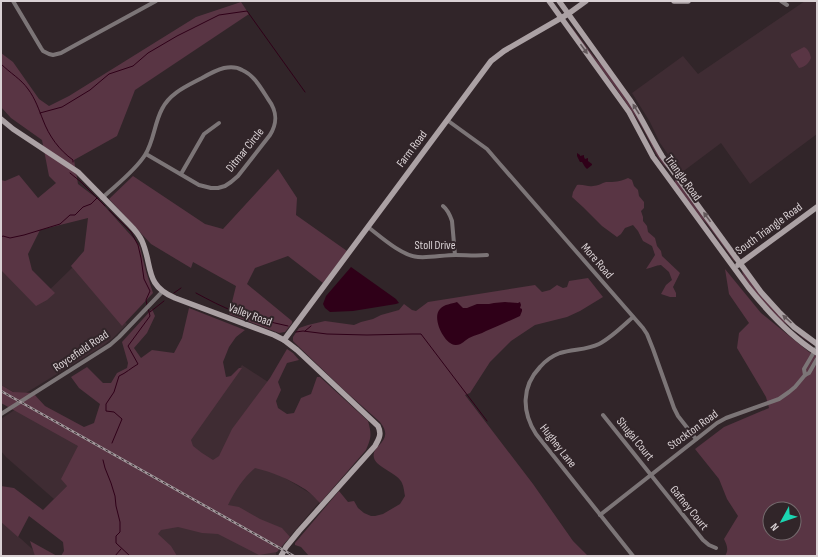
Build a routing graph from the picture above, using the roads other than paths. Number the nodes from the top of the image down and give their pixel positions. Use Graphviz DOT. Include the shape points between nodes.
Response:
graph roads {
  1 [pos="13,1"];
  2 [pos="156,1"];
  3 [pos="549,1"];
  4 [pos="558,1"];
  5 [pos="586,1"];
  6 [pos="674,1"];
  7 [pos="688,1"];
  8 [pos="781,1"];
  9 [pos="787,5"];
  10 [pos="568,14"];
  11 [pos="561,18"];
  12 [pos="1,120"];
  13 [pos="447,120"];
  14 [pos="219,123"];
  15 [pos="146,154"];
  16 [pos="181,174"];
  17 [pos="102,198"];
  18 [pos="443,206"];
  19 [pos="817,207"];
  20 [pos="368,227"];
  21 [pos="455,255"];
  22 [pos="487,255"];
  23 [pos="740,264"];
  24 [pos="734,268"];
  25 [pos="162,292"];
  26 [pos="633,317"];
  27 [pos="284,340"];
  28 [pos="817,344"];
  29 [pos="816,350"];
  30 [pos="817,359"];
  31 [pos="805,375"];
  32 [pos="1,414"];
  33 [pos="603,415"];
  34 [pos="696,439"];
  35 [pos="651,475"];
  36 [pos="600,515"];
  37 [pos="716,548"];
  38 [pos="281,556"];
  39 [pos="632,556"];
  1 -- 2 [label="street" via="41,48 53,55"];
  3 -- 11 [label="street, Triangle Road"];
  4 -- 10 [label="street, Triangle Road"];
  5 -- 10 [label="street, Farm Road"];
  6 -- 7 [label="street"];
  8 -- 9 [label="street"];
  10 -- 11 [label="street, Farm Road"];
  23 -- 10 [label="street, Triangle Road, one-way" via="662,156 638,112"];
  11 -- 13 [label="street, Farm Road" via="504,50 491,61"];
  11 -- 24 [label="street, Triangle Road, one-way" via="629,112 653,157"];
  12 -- 17 [label="street" via="78,172"];
  13 -- 20 [label="street, Farm Road"];
  13 -- 26 [label="street, More Road" via="487,149"];
  14 -- 16 [label="street" via="204,134"];
  15 -- 16 [label="street, Ditmar Circle"];
  15 -- 16 [label="street, Ditmar Circle" via="161,110 176,93 226,67 248,73 272,103 276,115 274,129 238,176 225,186 205,187"];
  15 -- 17 [label="street, Ditmar Circle"];
  17 -- 25 [label="street" via="139,236 152,276"];
  18 -- 21 [label="street" via="452,221"];
  19 -- 23 [label="street, South Triangle Road"];
  20 -- 21 [label="street, Stoll Drive" via="411,256"];
  20 -- 27 [label="street, Farm Road"];
  21 -- 22 [label="street, Stoll Drive"];
  23 -- 24 [label="street, South Triangle Road"];
  28 -- 23 [label="street, Triangle Road, one-way" via="780,313"];
  24 -- 29 [label="street, Triangle Road" via="774,318 794,336"];
  25 -- 27 [label="street, Valley Road"];
  25 -- 32 [label="street, Roycefield Road" via="106,348"];
  26 -- 34 [label="street, More Road" via="650,342 678,416"];
  26 -- 36 [label="street, Hughey Lane" via="597,345 549,358 531,379 526,397 530,426"];
  27 -- 38 [label="street, Valley Road" via="374,422 380,434 375,446 290,542"];
  29 -- 31 [label="street, Stockton Road" via="804,369"];
  30 -- 31 [label="street, Stockton Road"];
  31 -- 34 [label="street, Stockton Road" via="795,387 779,399 726,418"];
  33 -- 35 [label="street, Shugal Court"];
  34 -- 35 [label="street, Stockton Road"];
  35 -- 36 [label="street, Stockton Road"];
  35 -- 37 [label="street, Gafney Court" via="703,540"];
  36 -- 39 [label="street, Hughey Lane"];
}
